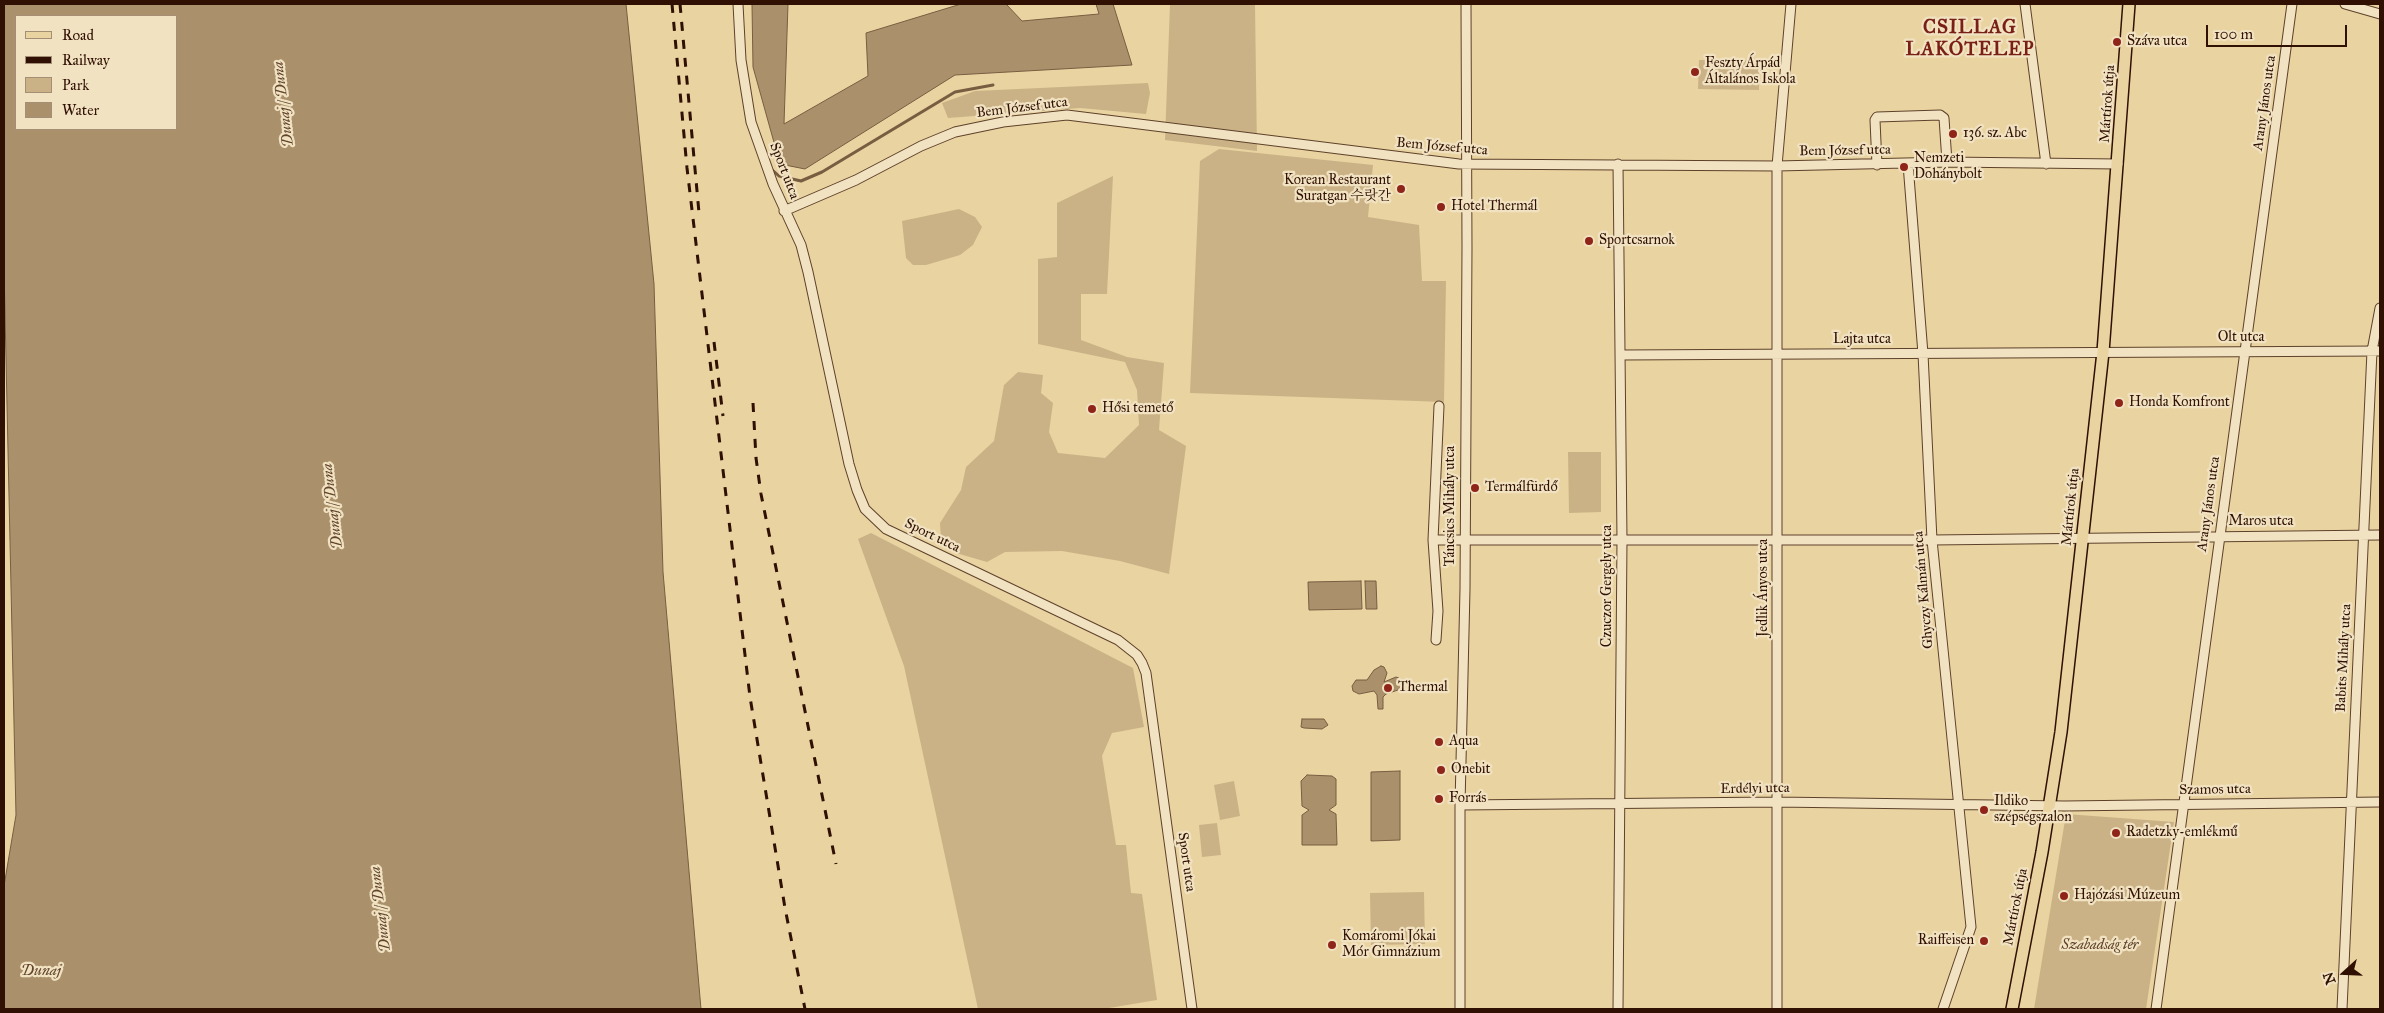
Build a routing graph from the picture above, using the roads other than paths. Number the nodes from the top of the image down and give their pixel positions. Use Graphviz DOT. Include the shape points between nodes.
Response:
graph roads {
  1 [pos="738,4"];
  2 [pos="1466,4"];
  3 [pos="1791,4"];
  4 [pos="2025,4"];
  5 [pos="2129,4"];
  6 [pos="2292,4"];
  7 [pos="2345,4"];
  8 [pos="2380,14"];
  9 [pos="1947,162"];
  10 [pos="1466,164"];
  11 [pos="1618,164"];
  12 [pos="1908,164"];
  13 [pos="2046,164"];
  14 [pos="2118,164"];
  15 [pos="1877,165"];
  16 [pos="1777,166"];
  17 [pos="784,211"];
  18 [pos="2380,308"];
  19 [pos="2376,351"];
  20 [pos="2103,352"];
  21 [pos="2244,352"];
  22 [pos="1778,354"];
  23 [pos="1923,354"];
  24 [pos="1621,355"];
  25 [pos="1439,406"];
  26 [pos="2219,535"];
  27 [pos="2363,535"];
  28 [pos="2380,535"];
  29 [pos="2082,538"];
  30 [pos="1434,540"];
  31 [pos="1464,540"];
  32 [pos="1622,540"];
  33 [pos="1777,540"];
  34 [pos="1932,540"];
  35 [pos="1436,640"];
  36 [pos="1777,802"];
  37 [pos="2350,802"];
  38 [pos="2380,802"];
  39 [pos="1958,803"];
  40 [pos="1460,804"];
  41 [pos="1621,804"];
  42 [pos="2184,804"];
  43 [pos="2050,806"];
  44 [pos="1192,1009"];
  45 [pos="1460,1009"];
  46 [pos="1618,1009"];
  47 [pos="1777,1009"];
  48 [pos="1943,1009"];
  49 [pos="2012,1009"];
  50 [pos="2156,1009"];
  51 [pos="2342,1009"];
  1 -- 17 [label="street, Sport utca" via="741,60 751,122"];
  2 -- 10 [label="street, Táncsics Mihály utca"];
  3 -- 16 [label="street"];
  4 -- 13 [label="street"];
  5 -- 14 [label="main road, Mártírok útja"];
  6 -- 21 [label="street, Arany János utca"];
  7 -- 8 [label="street"];
  9 -- 12 [label="street, Bem József utca"];
  9 -- 13 [label="street, Bem József utca"];
  9 -- 15 [label="street" via="1944,118 1940,115 1877,117"];
  10 -- 11 [label="street, Bem József utca"];
  10 -- 17 [label="street, Bem József utca" via="1426,162 1093,117 1049,116 972,128 941,137"];
  10 -- 31 [label="street, Táncsics Mihály utca"];
  11 -- 16 [label="street, Bem József utca"];
  11 -- 24 [label="street, Czuczor Gergely utca"];
  12 -- 15 [label="street, Bem József utca"];
  12 -- 23 [label="street, Ghyczy Kálmán utca"];
  13 -- 14 [label="street, Bem József utca"];
  14 -- 20 [label="main road, Mártírok útja"];
  15 -- 16 [label="street, Bem József utca"];
  16 -- 22 [label="street, Jedlik Ányos utca"];
  17 -- 44 [label="street, Sport utca" via="808,272 850,464 866,509 886,529 1118,640 1142,663 1146,673"];
  18 -- 19 [label="street, Babits Mihály utca"];
  19 -- 21 [label="street, Olt utca"];
  19 -- 27 [label="street, Babits Mihály utca"];
  20 -- 21 [label="street, Olt utca"];
  20 -- 23 [label="street, Lajta utca"];
  20 -- 29 [label="main road, Mártírok útja"];
  21 -- 26 [label="street, Arany János utca"];
  22 -- 23 [label="street, Lajta utca"];
  22 -- 24 [label="street, Lajta utca"];
  22 -- 33 [label="street, Jedlik Ányos utca"];
  23 -- 34 [label="street, Ghyczy Kálmán utca"];
  24 -- 32 [label="street, Czuczor Gergely utca"];
  25 -- 30 [label="street"];
  26 -- 27 [label="street, Maros utca"];
  26 -- 29 [label="street, Maros utca"];
  26 -- 42 [label="street, Arany János utca"];
  27 -- 28 [label="street, Maros utca"];
  27 -- 37 [label="street, Babits Mihály utca"];
  29 -- 34 [label="street, Maros utca"];
  29 -- 43 [label="main road, Mártírok útja"];
  30 -- 31 [label="street, Maros utca"];
  30 -- 35 [label="street" via="1438,611"];
  31 -- 32 [label="street, Maros utca"];
  31 -- 40 [label="street, Táncsics Mihály utca"];
  32 -- 33 [label="street, Maros utca"];
  32 -- 41 [label="street, Czuczor Gergely utca"];
  33 -- 34 [label="street, Maros utca"];
  33 -- 36 [label="street, Jedlik Ányos utca"];
  34 -- 39 [label="street, Ghyczy Kálmán utca"];
  36 -- 39 [label="street, Erdélyi utca"];
  36 -- 41 [label="street, Erdélyi utca"];
  36 -- 47 [label="street, Jedlik Ányos utca"];
  37 -- 38 [label="street, Szamos utca"];
  37 -- 42 [label="street, Szamos utca"];
  37 -- 51 [label="street, Babits Mihály utca"];
  39 -- 43 [label="street, Erdélyi utca"];
  39 -- 48 [label="street, Ghyczy Kálmán utca" via="1971,927"];
  40 -- 41 [label="street, Erdélyi utca"];
  40 -- 45 [label="street, Táncsics Mihály utca"];
  41 -- 46 [label="street, Czuczor Gergely utca"];
  42 -- 43 [label="street, Szamos utca"];
  42 -- 50 [label="street, Arany János utca"];
  43 -- 49 [label="main road, Mártírok útja"];
}
